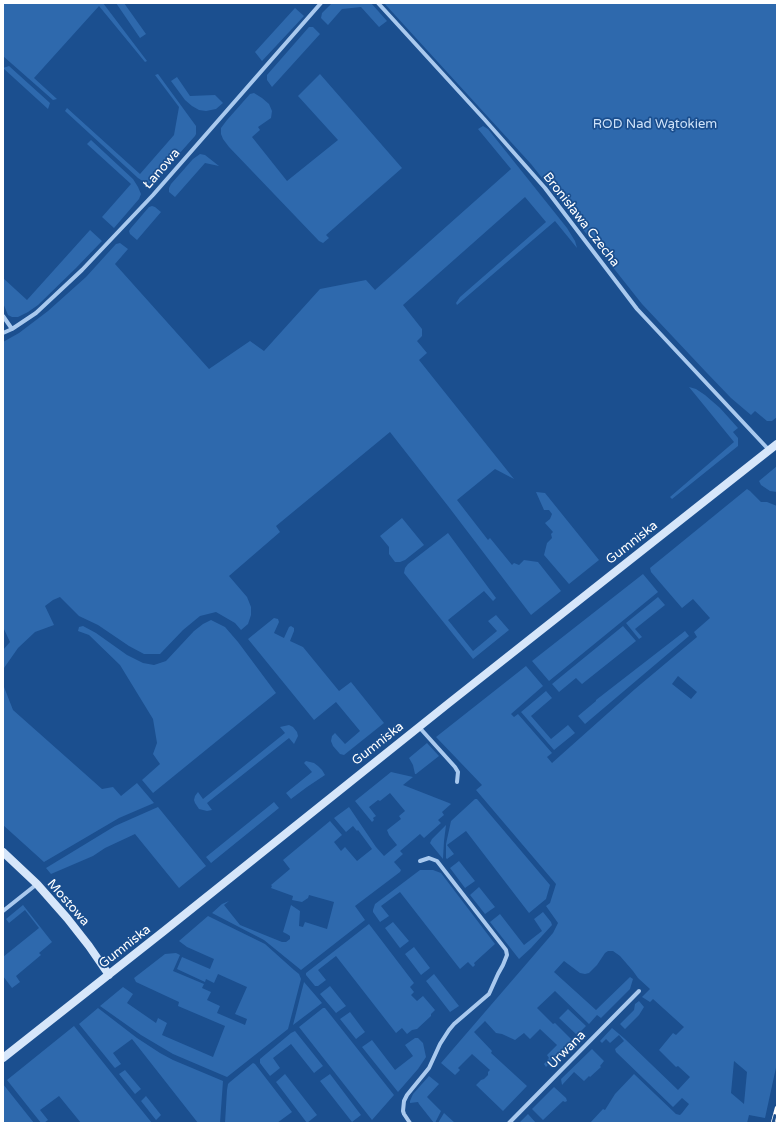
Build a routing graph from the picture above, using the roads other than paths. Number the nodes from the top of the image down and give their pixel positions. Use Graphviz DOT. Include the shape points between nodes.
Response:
graph roads {
  1 [pos="321,3"];
  2 [pos="378,3"];
  3 [pos="3,316"];
  4 [pos="12,329"];
  5 [pos="3,333"];
  6 [pos="777,444"];
  7 [pos="769,450"];
  8 [pos="419,728"];
  9 [pos="457,782"];
  10 [pos="3,852"];
  11 [pos="420,861"];
  12 [pos="37,884"];
  13 [pos="3,911"];
  14 [pos="109,975"];
  15 [pos="639,990"];
  16 [pos="3,1058"];
  17 [pos="410,1123"];
  18 [pos="509,1123"];
  1 -- 4 [label="street, Łanowa" via="153,195 82,270 36,313"];
  2 -- 7 [label="street, Bronisława Czecha" via="545,188 637,309"];
  3 -- 4 [label="street"];
  4 -- 5 [label="street, Łanowa"];
  6 -- 7 [label="street, Gumniska"];
  7 -- 8 [label="street, Gumniska"];
  8 -- 9 [label="street" via="455,767 458,772"];
  8 -- 14 [label="street, Gumniska"];
  10 -- 12 [label="street, Mostowa"];
  11 -- 17 [label="street" via="429,858 437,861 506,950 507,955 489,994 449,1030 429,1068 407,1095 403,1111"];
  12 -- 13 [label="street"];
  12 -- 14 [label="street, Mostowa" via="67,918"];
  14 -- 16 [label="street, Gumniska"];
  15 -- 18 [label="street, Urwana"];
}
